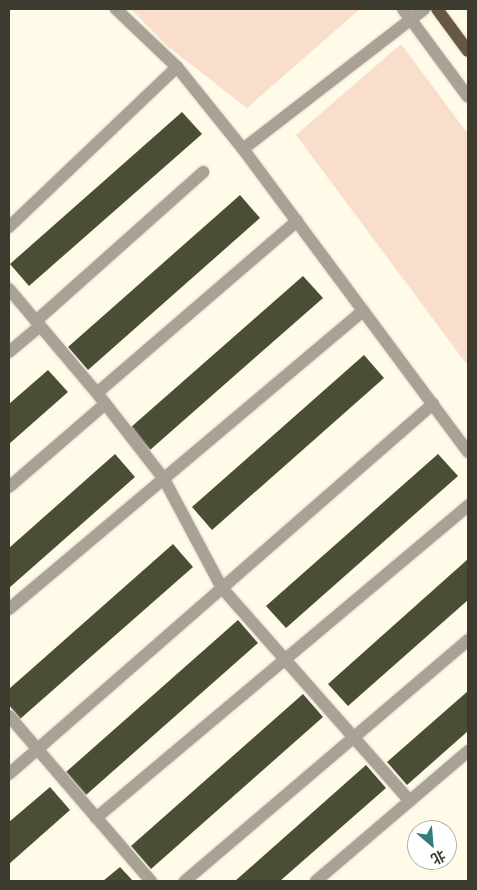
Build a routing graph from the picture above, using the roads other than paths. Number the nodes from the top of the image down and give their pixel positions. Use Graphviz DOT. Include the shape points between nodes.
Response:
graph roads {
  1 [pos="116,9"];
  2 [pos="424,9"];
  3 [pos="438,9"];
  4 [pos="407,14"];
  5 [pos="468,51"];
  6 [pos="177,67"];
  7 [pos="468,97"];
  8 [pos="243,149"];
  9 [pos="203,172"];
  10 [pos="297,221"];
  11 [pos="9,227"];
  12 [pos="9,289"];
  13 [pos="363,311"];
  14 [pos="38,323"];
  15 [pos="9,352"];
  16 [pos="97,393"];
  17 [pos="105,404"];
  18 [pos="433,404"];
  19 [pos="468,452"];
  20 [pos="164,479"];
  21 [pos="9,487"];
  22 [pos="468,506"];
  23 [pos="222,588"];
  24 [pos="9,609"];
  25 [pos="468,640"];
  26 [pos="285,659"];
  27 [pos="9,716"];
  28 [pos="354,737"];
  29 [pos="38,749"];
  30 [pos="468,751"];
  31 [pos="9,774"];
  32 [pos="410,801"];
  33 [pos="96,818"];
  34 [pos="151,881"];
  35 [pos="185,881"];
  36 [pos="316,881"];
  1 -- 6 [label="street"];
  2 -- 4 [label="street"];
  3 -- 5 [label="main road"];
  4 -- 7 [label="street"];
  4 -- 8 [label="street"];
  6 -- 8 [label="street"];
  6 -- 11 [label="street"];
  8 -- 10 [label="street"];
  9 -- 14 [label="street"];
  10 -- 13 [label="street"];
  10 -- 16 [label="street"];
  12 -- 14 [label="street"];
  13 -- 18 [label="street"];
  13 -- 20 [label="street"];
  14 -- 15 [label="street"];
  14 -- 16 [label="street"];
  16 -- 17 [label="street"];
  17 -- 20 [label="street"];
  17 -- 21 [label="street"];
  18 -- 19 [label="street"];
  18 -- 23 [label="street"];
  20 -- 23 [label="street"];
  20 -- 24 [label="street"];
  22 -- 26 [label="street"];
  23 -- 26 [label="street"];
  23 -- 29 [label="street"];
  25 -- 28 [label="street"];
  26 -- 28 [label="street"];
  26 -- 33 [label="street"];
  27 -- 29 [label="street"];
  28 -- 32 [label="street"];
  28 -- 35 [label="street"];
  29 -- 31 [label="street"];
  29 -- 33 [label="street"];
  30 -- 32 [label="street"];
  32 -- 36 [label="street"];
  33 -- 34 [label="street"];
}
